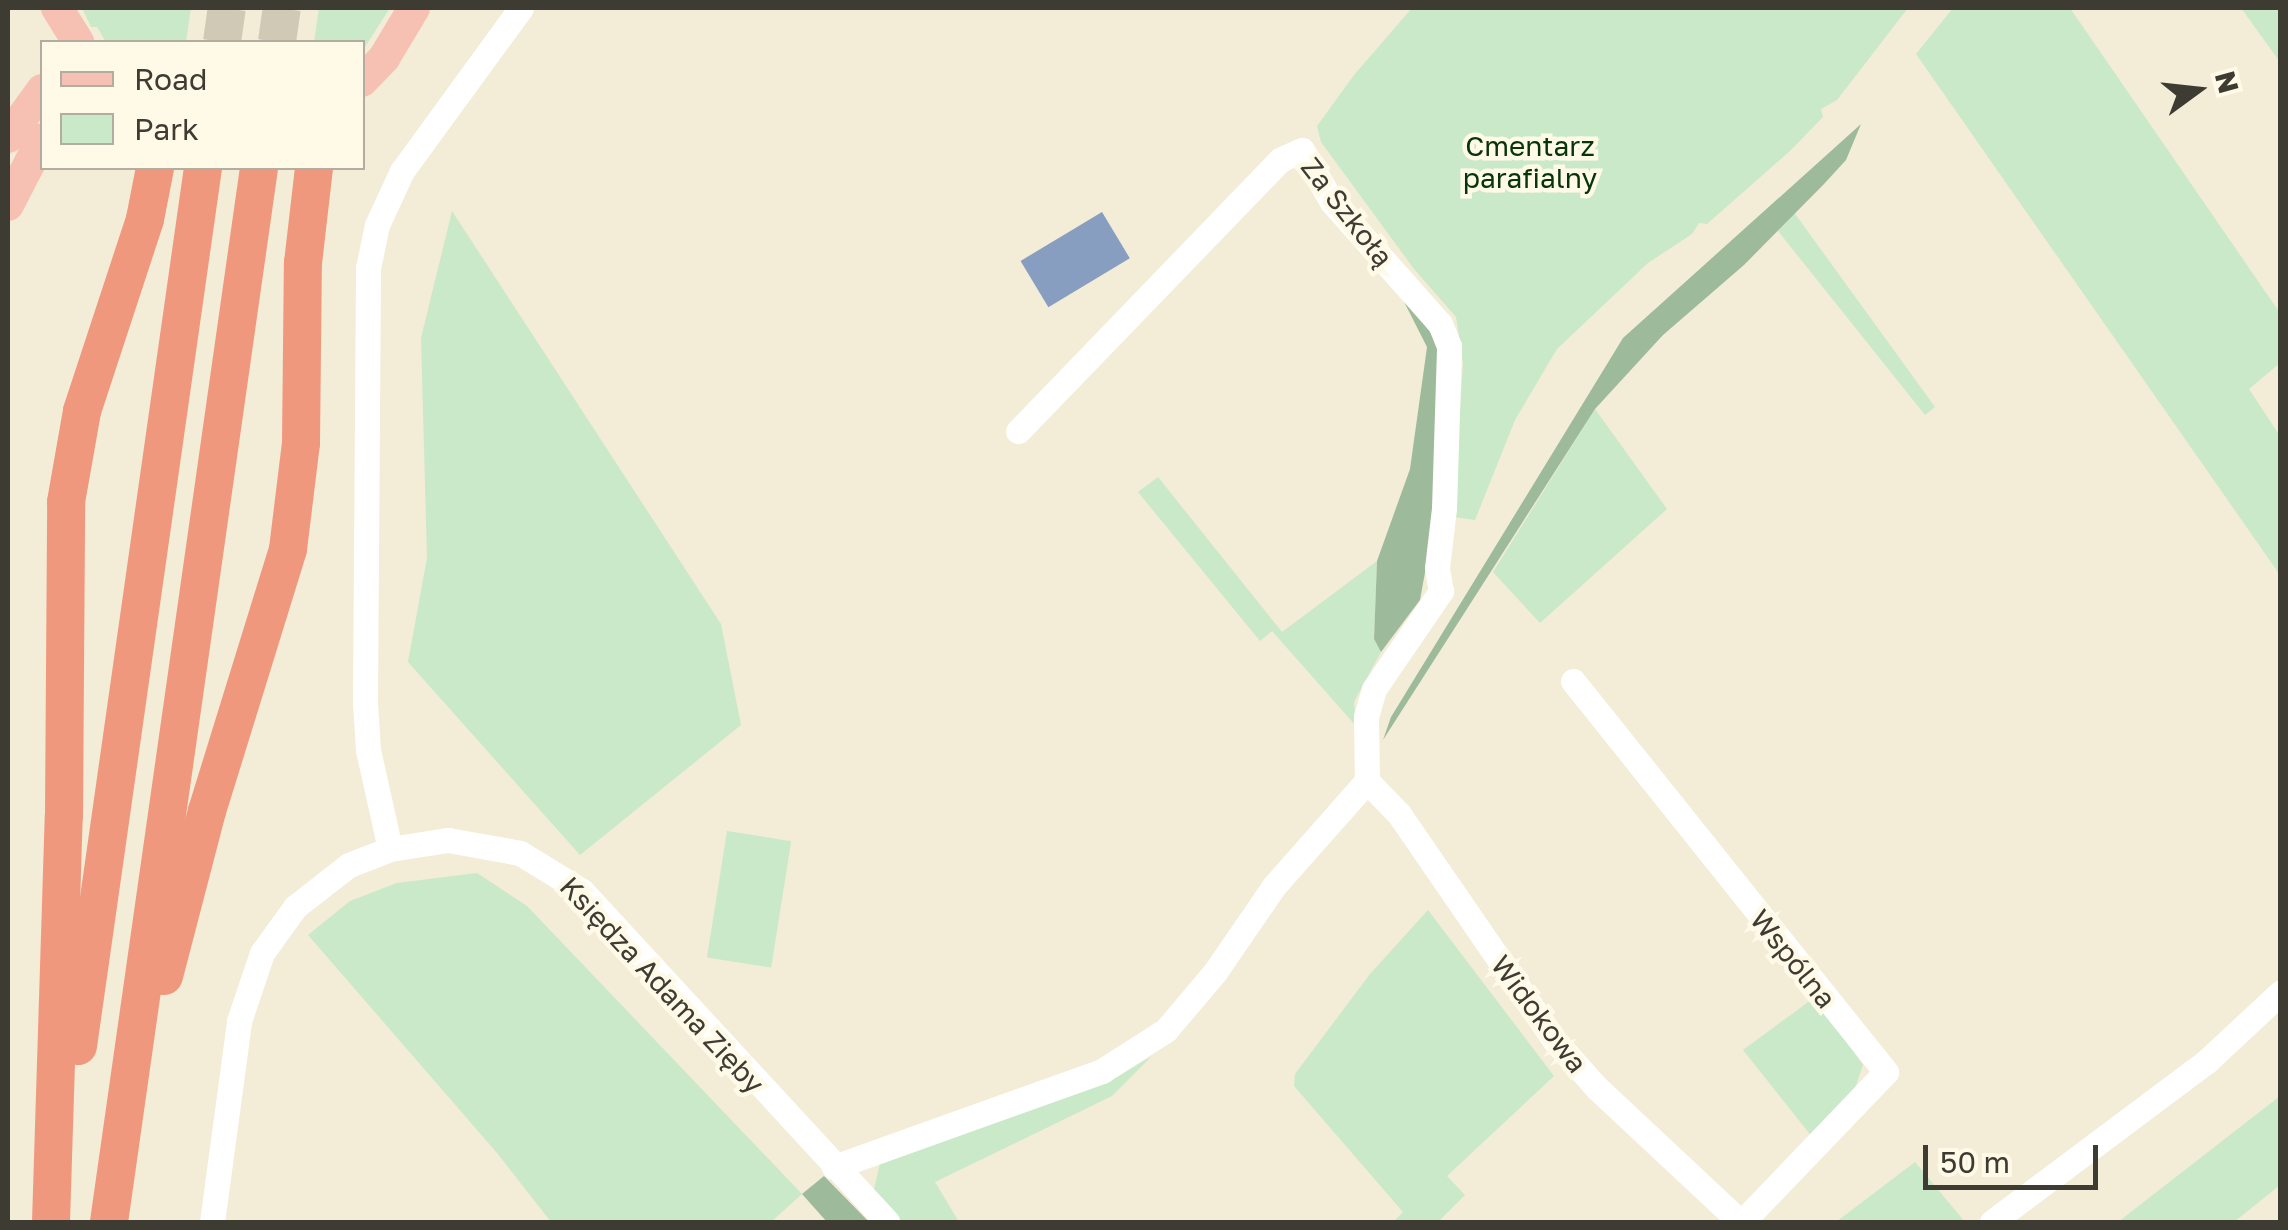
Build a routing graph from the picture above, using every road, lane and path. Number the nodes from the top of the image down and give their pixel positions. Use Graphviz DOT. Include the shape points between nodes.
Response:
graph roads {
  1 [pos="414,8"];
  2 [pos="521,8"];
  3 [pos="365,79"];
  4 [pos="40,93"];
  5 [pos="8,137"];
  6 [pos="40,143"];
  7 [pos="156,170"];
  8 [pos="204,170"];
  9 [pos="258,170"];
  10 [pos="314,170"];
  11 [pos="8,205"];
  12 [pos="1018,431"];
  13 [pos="1574,681"];
  14 [pos="1367,781"];
  15 [pos="390,849"];
  16 [pos="2280,993"];
  17 [pos="126,1099"];
  18 [pos="834,1167"];
  19 [pos="52,1222"];
  20 [pos="108,1222"];
  21 [pos="212,1222"];
  22 [pos="887,1222"];
  23 [pos="1741,1222"];
  24 [pos="1992,1222"];
  1 -- 3 [label="main road"];
  2 -- 15 [label="street" via="390,191 368,268 365,702 368,750"];
  4 -- 5 [label="main road"];
  6 -- 11 [label="main road"];
  7 -- 19 [label="highway" via="82,411 66,502"];
  8 -- 19 [label="highway"];
  9 -- 17 [label="highway"];
  10 -- 17 [label="highway" via="303,263 301,443 288,548"];
  12 -- 14 [label="street, Za Szkołą" via="1280,160 1302,150 1332,202 1440,324 1449,346 1441,591 1374,689 1366,717"];
  13 -- 23 [label="street, Wspólna" via="1886,1072"];
  14 -- 18 [label="street" via="1274,886 1166,1030 1102,1071"];
  14 -- 23 [label="street, Widokowa" via="1399,814 1564,1052"];
  15 -- 18 [label="street, Księdza Adama Zięby" via="448,840 493,846 543,863 568,880"];
  15 -- 21 [label="street, Księdza Adama Zięby" via="349,865 308,894 262,952 240,1021"];
  16 -- 24 [label="street" via="2207,1061"];
  17 -- 20 [label="highway"];
  18 -- 22 [label="street, Księdza Adama Zięby"];
}
